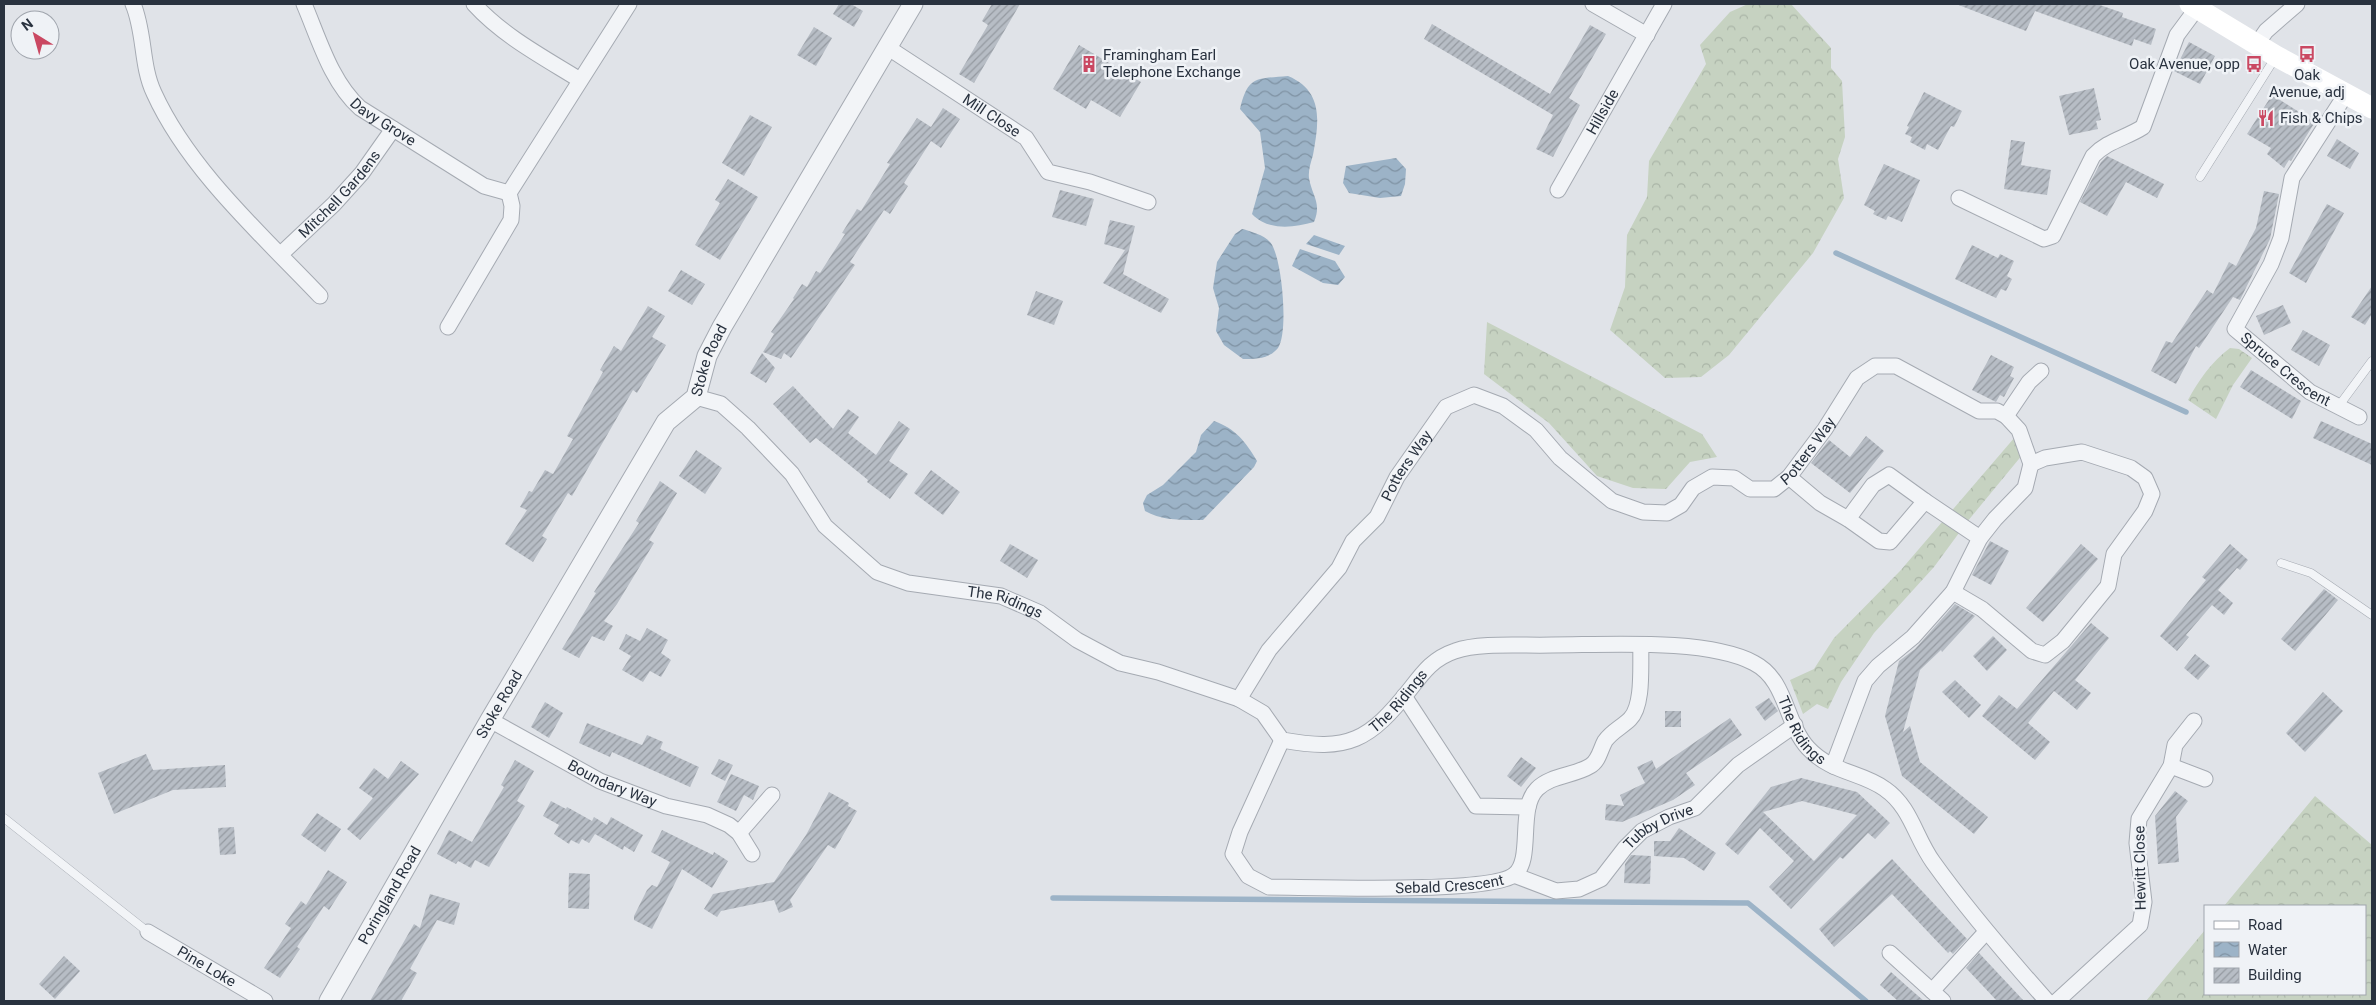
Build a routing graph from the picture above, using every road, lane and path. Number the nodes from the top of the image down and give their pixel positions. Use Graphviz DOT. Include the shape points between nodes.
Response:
graph roads {
  1 [pos="304,4"];
  2 [pos="474,4"];
  3 [pos="628,4"];
  4 [pos="914,4"];
  5 [pos="1593,4"];
  6 [pos="1664,4"];
  7 [pos="2297,4"];
  8 [pos="138,5"];
  9 [pos="2194,6"];
  10 [pos="1647,35"];
  11 [pos="2257,44"];
  12 [pos="887,47"];
  13 [pos="2276,56"];
  14 [pos="580,80"];
  15 [pos="2346,94"];
  16 [pos="2372,108"];
  17 [pos="392,128"];
  18 [pos="2200,176"];
  19 [pos="1558,190"];
  20 [pos="509,192"];
  21 [pos="1960,198"];
  22 [pos="1148,202"];
  23 [pos="281,254"];
  24 [pos="320,296"];
  25 [pos="448,327"];
  26 [pos="2372,361"];
  27 [pos="2041,371"];
  28 [pos="696,397"];
  29 [pos="2338,407"];
  30 [pos="2006,416"];
  31 [pos="2359,417"];
  32 [pos="2031,464"];
  33 [pos="1790,477"];
  34 [pos="1925,501"];
  35 [pos="1848,519"];
  36 [pos="1980,538"];
  37 [pos="2281,564"];
  38 [pos="1953,592"];
  39 [pos="2372,615"];
  40 [pos="1641,645"];
  41 [pos="1404,696"];
  42 [pos="1239,699"];
  43 [pos="490,720"];
  44 [pos="2194,721"];
  45 [pos="1795,725"];
  46 [pos="1282,740"];
  47 [pos="1832,766"];
  48 [pos="2171,766"];
  49 [pos="2205,779"];
  50 [pos="450,788"];
  51 [pos="772,795"];
  52 [pos="1528,807"];
  53 [pos="4,818"];
  54 [pos="739,833"];
  55 [pos="752,854"];
  56 [pos="1514,875"];
  57 [pos="148,932"];
  58 [pos="1986,932"];
  59 [pos="1890,954"];
  60 [pos="1937,996"];
  61 [pos="265,1001"];
  62 [pos="329,1001"];
  63 [pos="2047,1001"];
  64 [pos="2057,1001"];
  1 -- 17 [label="street, Davy Grove" via="340,86 360,108"];
  2 -- 14 [label="street" via="518,42"];
  3 -- 14 [label="street"];
  4 -- 12 [label="street, Stoke Road"];
  5 -- 10 [label="street"];
  6 -- 10 [label="street, Hillside"];
  7 -- 11 [label="street" via="2266,31"];
  8 -- 23 [label="street" via="153,91 178,136 217,185"];
  9 -- 11 [label="main road"];
  9 -- 21 [label="street" via="2177,35 2143,127 2103,146 2093,156 2053,236 2044,239"];
  10 -- 19 [label="street, Hillside"];
  11 -- 13 [label="main road"];
  12 -- 22 [label="street, Mill Close" via="1026,138 1048,172"];
  12 -- 28 [label="street, Stoke Road" via="722,327 707,356"];
  13 -- 15 [label="main road"];
  13 -- 18 [label="lane"];
  14 -- 20 [label="street"];
  15 -- 16 [label="main road"];
  15 -- 29 [label="street, Spruce Crescent" via="2292,178 2278,246 2235,329 2310,392"];
  17 -- 20 [label="street, Davy Grove" via="484,186"];
  17 -- 23 [label="street, Mitchell Gardens" via="351,186"];
  20 -- 25 [label="street" via="510,220"];
  23 -- 24 [label="street"];
  26 -- 29 [label="lane"];
  27 -- 30 [label="street" via="2029,382"];
  28 -- 42 [label="street, The Ridings" via="721,404 748,428 792,474 825,526 877,572 908,583 1001,596 1040,612 1077,640 1120,663"];
  28 -- 43 [label="street, Stoke Road" via="666,422"];
  29 -- 31 [label="street, Spruce Crescent"];
  30 -- 32 [label="street" via="2019,430"];
  30 -- 33 [label="street, Potters Way" via="1997,411 1979,410 1896,366 1875,366 1858,378"];
  32 -- 36 [label="street" via="2025,488"];
  32 -- 38 [label="street" via="2045,458 2082,452 2131,468 2145,478 2152,494 2145,511 2114,554 2108,586 2063,641 2045,654 2032,651 1982,609"];
  33 -- 35 [label="street" via="1820,503"];
  33 -- 42 [label="street, Potters Way" via="1774,489 1750,489 1734,478 1712,477 1693,488 1681,505 1667,512 1644,512 1612,501 1560,458 1536,430 1504,406 1474,395 1446,407 1397,477 1377,517 1353,541 1339,568 1269,650"];
  34 -- 35 [label="street" via="1890,542 1879,541"];
  34 -- 35 [label="street" via="1889,475 1873,485"];
  34 -- 36 [label="street"];
  36 -- 38 [label="street"];
  37 -- 39 [label="lane" via="2311,573"];
  38 -- 47 [label="street" via="1913,637 1865,681"];
  40 -- 41 [label="street, The Ridings" via="1496,646 1456,650 1430,664"];
  40 -- 45 [label="street, The Ridings" via="1732,653 1757,664 1777,685"];
  40 -- 52 [label="street, Sebald Crescent" via="1639,704 1632,718 1604,742 1601,754 1590,766 1537,789"];
  41 -- 46 [label="street, The Ridings" via="1376,728 1347,743 1312,746"];
  41 -- 52 [label="street" via="1476,806"];
  42 -- 46 [label="street, The Ridings" via="1263,713"];
  43 -- 50 [label="street, Stoke Road"];
  43 -- 54 [label="street, Boundary Way" via="600,780 666,806 707,815"];
  44 -- 48 [label="street, Hewitt Close" via="2175,745"];
  45 -- 47 [label="street, The Ridings" via="1806,747"];
  45 -- 56 [label="street, Tubby Drive" via="1738,765 1695,808 1642,831 1601,879 1579,889 1556,891"];
  46 -- 56 [label="street, Sebald Crescent" via="1233,854 1248,876 1269,886 1453,887"];
  47 -- 58 [label="street, The Ridings" via="1885,788 1908,813 1931,859"];
  48 -- 49 [label="street"];
  48 -- 64 [label="street, Hewitt Close" via="2139,819 2137,843 2144,902 2140,925"];
  50 -- 62 [label="street, Poringland Road"];
  51 -- 54 [label="street"];
  52 -- 56 [label="street, Sebald Crescent" via="1522,863"];
  53 -- 57 [label="lane"];
  54 -- 55 [label="street, Boundary Way"];
  57 -- 61 [label="street, Pine Loke"];
  58 -- 60 [label="street"];
  58 -- 63 [label="street, The Ridings"];
  59 -- 60 [label="street"];
}
